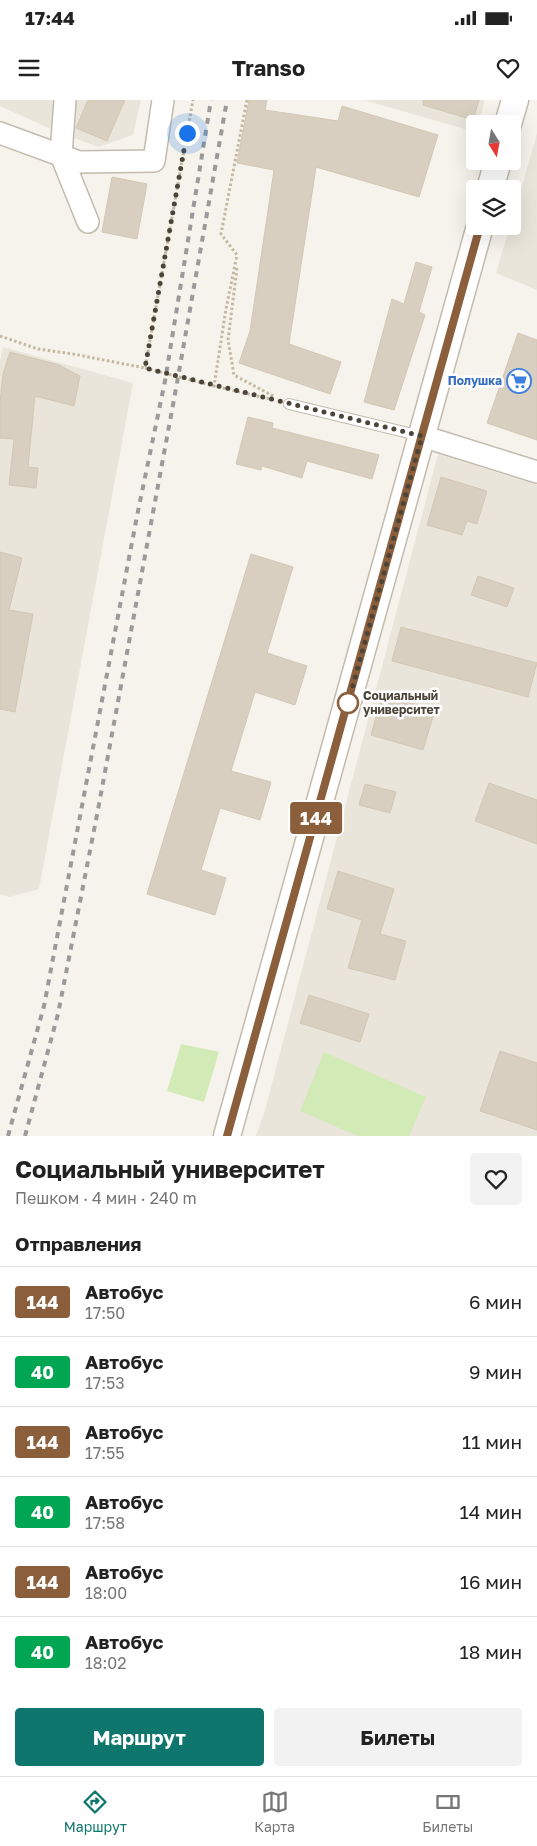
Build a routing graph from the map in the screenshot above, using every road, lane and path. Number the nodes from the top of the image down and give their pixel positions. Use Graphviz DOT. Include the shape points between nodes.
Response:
graph roads {
  1 [pos="65,100"];
  2 [pos="163,100"];
  3 [pos="193,100"];
  4 [pos="247,100"];
  5 [pos="515,100"];
  6 [pos="511,115"];
  7 [pos="0,133"];
  8 [pos="61,155"];
  9 [pos="88,222"];
  10 [pos="478,235"];
  11 [pos="237,255"];
  12 [pos="0,336"];
  13 [pos="145,368"];
  14 [pos="214,386"];
  15 [pos="289,404"];
  16 [pos="422,436"];
  17 [pos="537,472"];
  18 [pos="227,1136"];
  1 -- 8 [label="street"];
  2 -- 8 [label="street" via="154,161 78,162"];
  3 -- 13 [label="path"];
  4 -- 11 [label="path" via="221,234"];
  5 -- 6 [label="street"];
  7 -- 8 [label="street"];
  8 -- 9 [label="street"];
  10 -- 16 [label="street"];
  11 -- 14 [label="path"];
  11 -- 15 [label="path" via="228,340 234,375"];
  12 -- 13 [label="path" via="38,349"];
  13 -- 14 [label="path, bridge"];
  14 -- 15 [label="path"];
  15 -- 16 [label="lane"];
  16 -- 17 [label="street"];
  16 -- 18 [label="street"];
}
